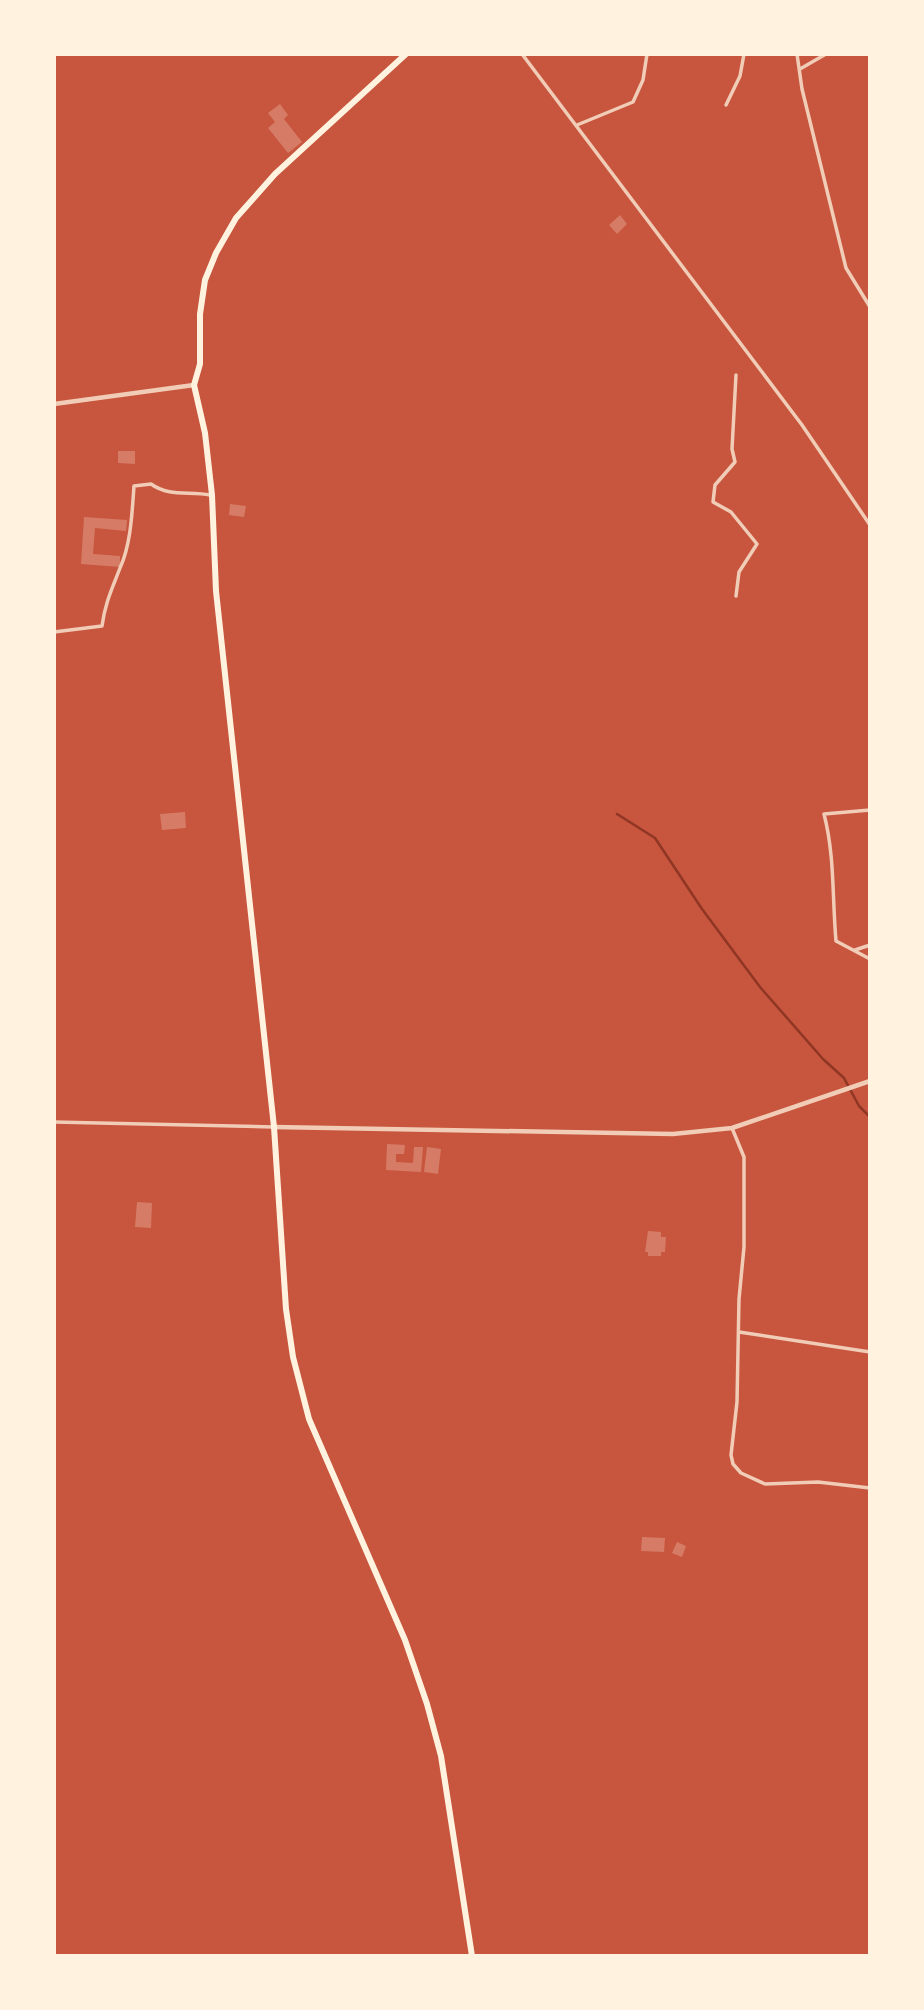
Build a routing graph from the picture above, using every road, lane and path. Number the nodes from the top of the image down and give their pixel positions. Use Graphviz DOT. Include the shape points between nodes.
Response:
graph roads {
  1 [pos="406,54"];
  2 [pos="522,54"];
  3 [pos="647,54"];
  4 [pos="744,54"];
  5 [pos="797,54"];
  6 [pos="826,54"];
  7 [pos="799,69"];
  8 [pos="726,105"];
  9 [pos="577,125"];
  10 [pos="870,307"];
  11 [pos="736,375"];
  12 [pos="194,385"];
  13 [pos="54,404"];
  14 [pos="212,495"];
  15 [pos="870,525"];
  16 [pos="736,596"];
  17 [pos="54,632"];
  18 [pos="870,810"];
  19 [pos="870,945"];
  20 [pos="854,950"];
  21 [pos="870,959"];
  22 [pos="870,1081"];
  23 [pos="54,1122"];
  24 [pos="274,1127"];
  25 [pos="732,1128"];
  26 [pos="739,1332"];
  27 [pos="870,1352"];
  28 [pos="868,1488"];
  29 [pos="472,1956"];
  1 -- 12 [label="highway" via="267,182 236,218 205,280 200,364"];
  2 -- 9 [label="street"];
  3 -- 9 [label="street" via="633,102"];
  4 -- 8 [label="street" via="740,76"];
  5 -- 7 [label="street"];
  6 -- 7 [label="street"];
  7 -- 10 [label="street" via="846,268"];
  9 -- 15 [label="street" via="606,170 655,227 802,425"];
  11 -- 16 [label="street" via="735,462 715,485 713,502 731,512 757,544 739,572"];
  12 -- 13 [label="street"];
  12 -- 14 [label="highway"];
  14 -- 17 [label="street" via="164,494 151,484 134,486 131,525 121,568 105,600 102,626"];
  14 -- 24 [label="highway" via="225,684"];
  18 -- 20 [label="street" via="824,814 835,872 836,941"];
  19 -- 20 [label="street"];
  20 -- 21 [label="street"];
  22 -- 25 [label="street"];
  23 -- 24 [label="street"];
  24 -- 25 [label="street" via="624,1135"];
  24 -- 29 [label="highway" via="293,1357 309,1419 405,1640 433,1726"];
  25 -- 26 [label="street" via="744,1157"];
  26 -- 27 [label="street"];
  26 -- 28 [label="street" via="733,1464 765,1485 818,1482"];
}
